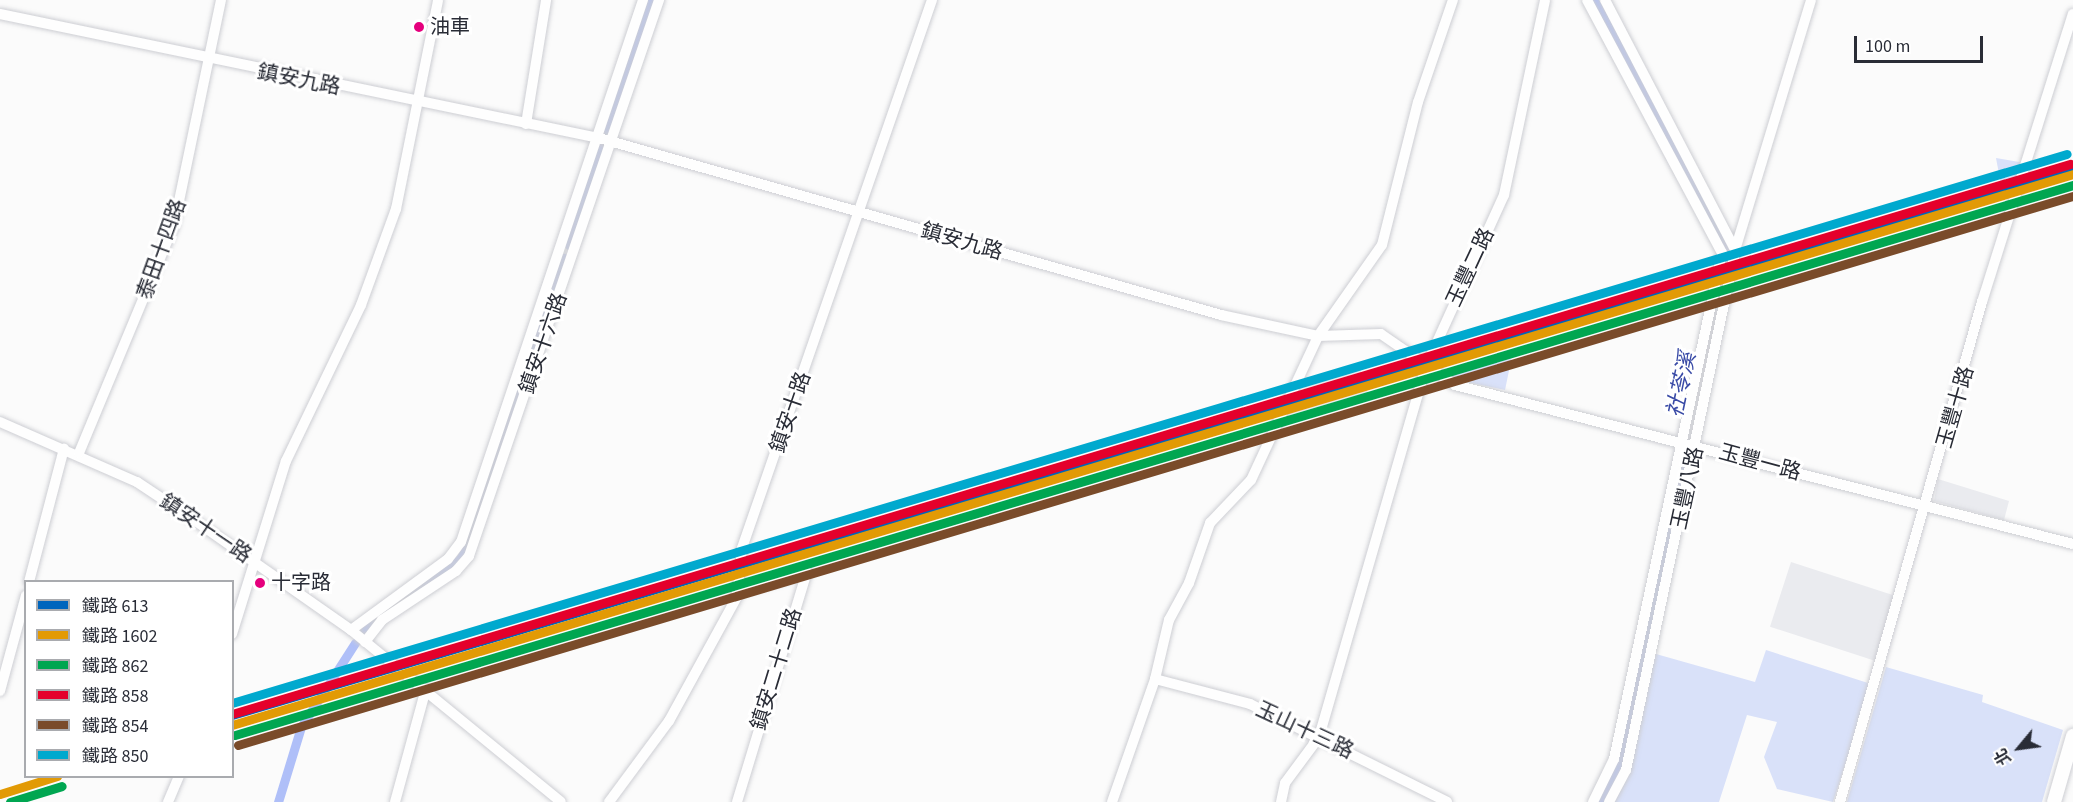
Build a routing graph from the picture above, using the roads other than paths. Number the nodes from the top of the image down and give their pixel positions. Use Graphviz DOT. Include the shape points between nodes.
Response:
graph roads {
  1 [pos="220,0"];
  2 [pos="438,0"];
  3 [pos="546,0"];
  4 [pos="643,0"];
  5 [pos="658,0"];
  6 [pos="932,0"];
  7 [pos="1453,0"];
  8 [pos="1545,0"];
  9 [pos="1587,0"];
  10 [pos="1605,0"];
  11 [pos="1811,0"];
  12 [pos="0,14"];
  13 [pos="2073,14"];
  14 [pos="212,61"];
  15 [pos="414,102"];
  16 [pos="526,124"];
  17 [pos="605,141"];
  18 [pos="860,212"];
  19 [pos="1729,250"];
  20 [pos="1318,336"];
  21 [pos="1427,364"];
  22 [pos="0,422"];
  23 [pos="1688,443"];
  24 [pos="64,449"];
  25 [pos="79,453"];
  26 [pos="1928,508"];
  27 [pos="2073,544"];
  28 [pos="254,561"];
  29 [pos="30,580"];
  30 [pos="737,591"];
  31 [pos="24,602"];
  32 [pos="234,627"];
  33 [pos="351,630"];
  34 [pos="365,642"];
  35 [pos="1155,679"];
  36 [pos="426,689"];
  37 [pos="0,691"];
  38 [pos="2073,736"];
  39 [pos="1319,737"];
  40 [pos="179,778"];
  41 [pos="168,802"];
  42 [pos="395,802"];
  43 [pos="561,802"];
  44 [pos="609,802"];
  45 [pos="737,802"];
  46 [pos="1112,802"];
  47 [pos="1281,802"];
  48 [pos="1447,802"];
  49 [pos="1593,802"];
  50 [pos="1609,802"];
  51 [pos="1840,802"];
  52 [pos="2054,802"];
  1 -- 14 [label="street, 泰田十四路"];
  2 -- 15 [label="street"];
  3 -- 16 [label="street"];
  4 -- 17 [label="street"];
  5 -- 17 [label="street, 鎮安十六路"];
  6 -- 18 [label="street, 鎮安十路"];
  7 -- 20 [label="street" via="1418,102 1382,245"];
  8 -- 21 [label="street, 玉豐二路" via="1504,195"];
  9 -- 19 [label="street"];
  10 -- 19 [label="street"];
  11 -- 19 [label="street, 玉豐八路"];
  12 -- 14 [label="street, 鎮安九路"];
  13 -- 26 [label="street, 玉豐十路" via="1982,302"];
  14 -- 15 [label="street, 鎮安九路"];
  14 -- 25 [label="street, 泰田十四路" via="174,225"];
  15 -- 16 [label="street, 鎮安九路"];
  15 -- 28 [label="street" via="396,209 361,305 286,462"];
  16 -- 17 [label="street, 鎮安九路"];
  17 -- 18 [label="street, 鎮安九路"];
  17 -- 33 [label="street" via="461,542 448,559"];
  17 -- 34 [label="street, 鎮安十六路" via="469,556 456,571 382,620"];
  18 -- 20 [label="street, 鎮安九路" via="1221,315"];
  18 -- 30 [label="street, 鎮安十路" via="742,548"];
  19 -- 23 [label="street, 玉豐八路"];
  20 -- 21 [label="street, 玉豐一路" via="1381,334"];
  20 -- 35 [label="street" via="1251,480 1210,523 1190,583 1169,620"];
  21 -- 23 [label="street, 玉豐一路" via="1455,385"];
  21 -- 39 [label="street, 玉豐二路"];
  22 -- 24 [label="street, 鎮安十一路"];
  23 -- 26 [label="street, 玉豐一路"];
  23 -- 49 [label="street" via="1614,759"];
  23 -- 50 [label="street, 玉豐八路" via="1626,770"];
  24 -- 25 [label="street, 鎮安十一路"];
  24 -- 29 [label="street"];
  25 -- 28 [label="street, 鎮安十一路" via="137,482"];
  26 -- 27 [label="street, 玉豐一路"];
  26 -- 51 [label="street, 玉豐十路"];
  28 -- 32 [label="street"];
  28 -- 33 [label="street, 鎮安十一路"];
  30 -- 44 [label="street, 鎮安十路" via="669,721"];
  30 -- 45 [label="street, 鎮安二十二路" via="807,572"];
  31 -- 37 [label="street"];
  33 -- 34 [label="street, 鎮安十一路"];
  34 -- 36 [label="street, 鎮安十一路"];
  35 -- 39 [label="street, 玉山十三路" via="1250,704"];
  35 -- 46 [label="street"];
  36 -- 42 [label="street"];
  36 -- 43 [label="street, 鎮安十一路"];
  38 -- 52 [label="main road"];
  39 -- 47 [label="street, 玉豐二路" via="1286,783"];
  39 -- 48 [label="street, 玉山十三路"];
  40 -- 41 [label="street"];
}
